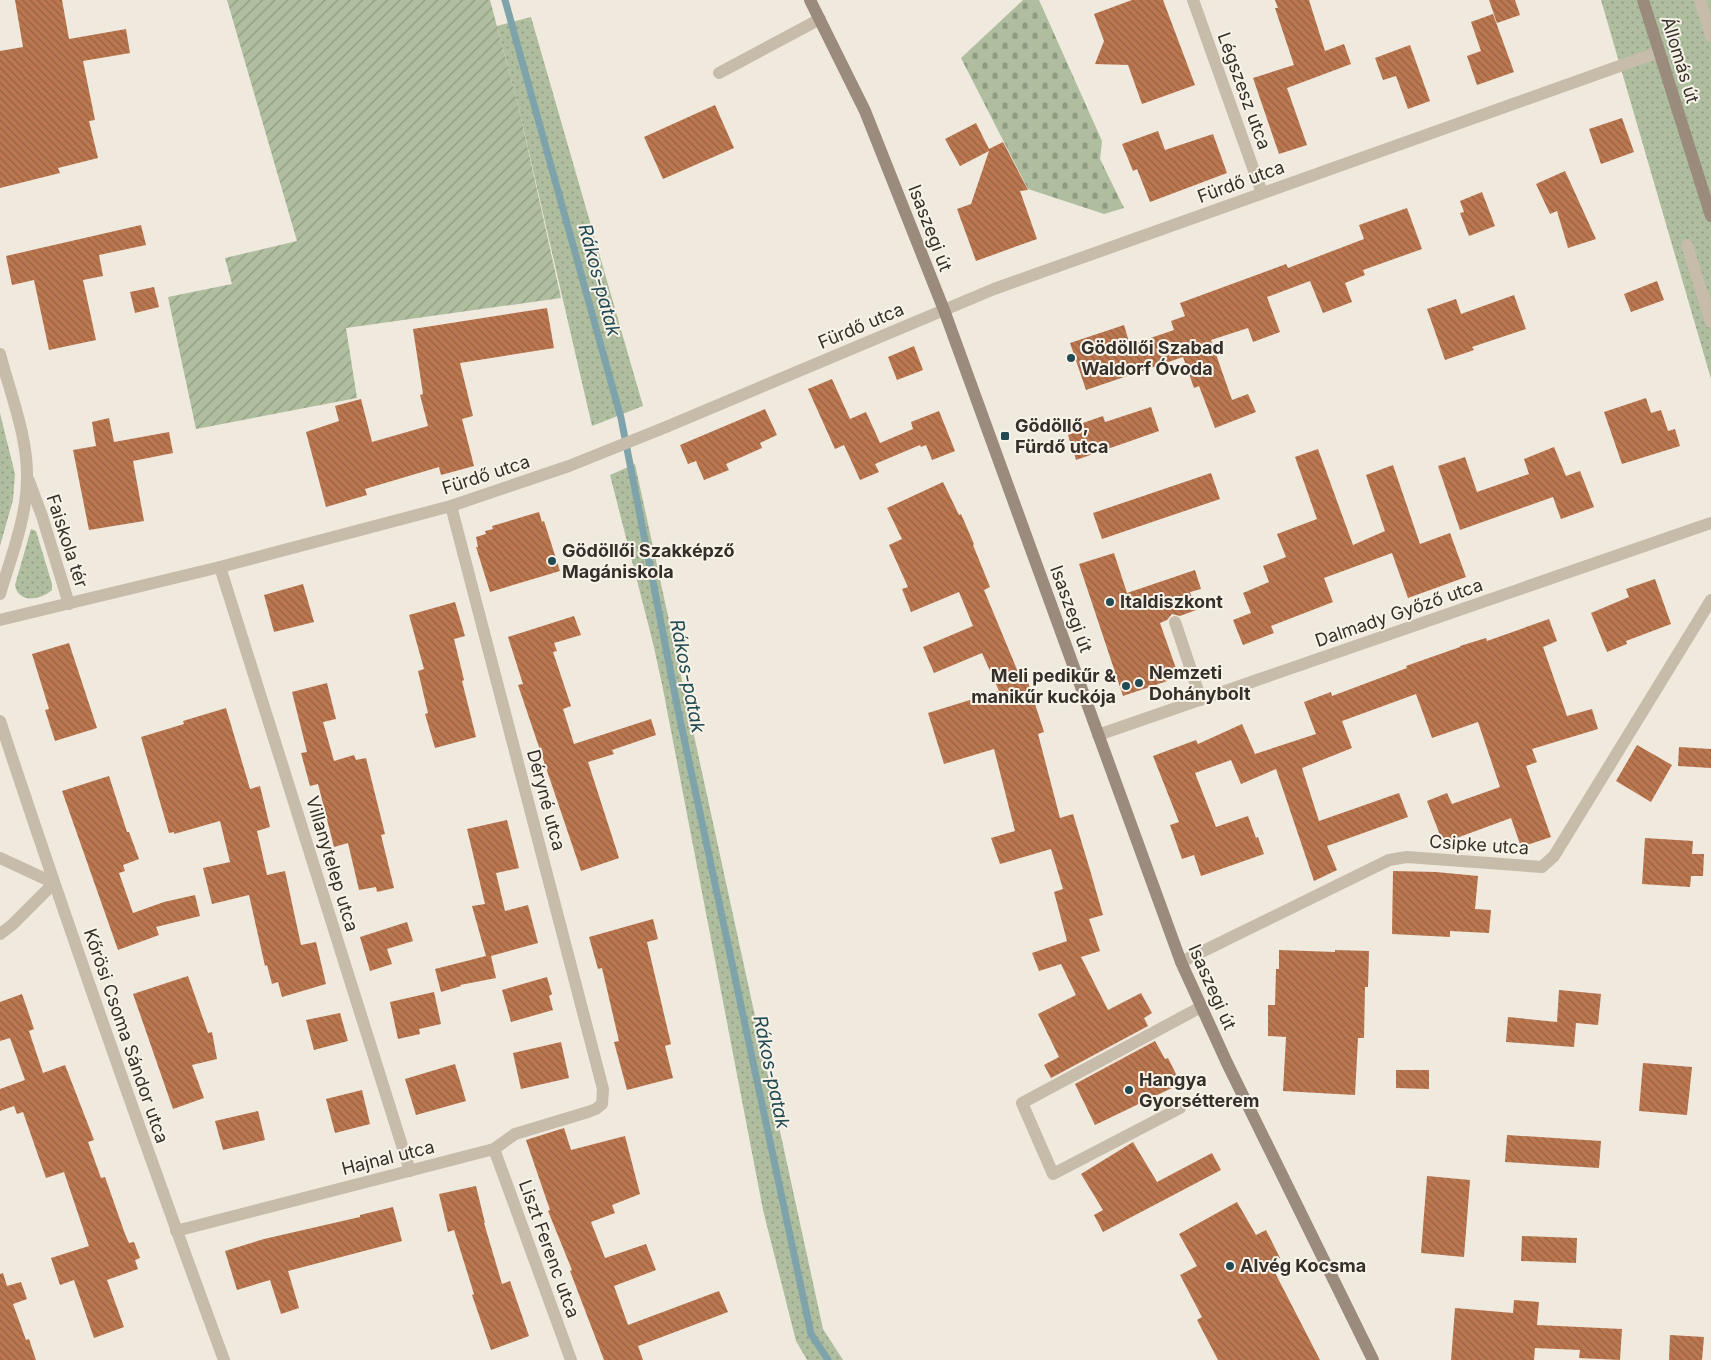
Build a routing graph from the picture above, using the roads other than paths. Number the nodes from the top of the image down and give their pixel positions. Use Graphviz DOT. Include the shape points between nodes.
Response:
graph roads {
  1 [pos="810,0"];
  2 [pos="1193,0"];
  3 [pos="1643,0"];
  4 [pos="1700,0"];
  5 [pos="820,19"];
  6 [pos="1711,36"];
  7 [pos="1659,52"];
  8 [pos="719,73"];
  9 [pos="1262,192"];
  10 [pos="1711,216"];
  11 [pos="1687,245"];
  12 [pos="944,310"];
  13 [pos="1711,322"];
  14 [pos="0,354"];
  15 [pos="27,478"];
  16 [pos="451,506"];
  17 [pos="1711,523"];
  18 [pos="220,567"];
  19 [pos="0,594"];
  20 [pos="1711,600"];
  21 [pos="69,604"];
  22 [pos="0,620"];
  23 [pos="1175,622"];
  24 [pos="1201,700"];
  25 [pos="0,721"];
  26 [pos="1098,735"];
  27 [pos="0,858"];
  28 [pos="54,884"];
  29 [pos="0,934"];
  30 [pos="1181,962"];
  31 [pos="1201,1007"];
  32 [pos="602,1104"];
  33 [pos="1180,1108"];
  34 [pos="494,1149"];
  35 [pos="410,1171"];
  36 [pos="176,1231"];
  37 [pos="224,1360"];
  38 [pos="571,1360"];
  39 [pos="1373,1360"];
  1 -- 5 [label="main road, Isaszegi út"];
  2 -- 9 [label="street, Légszesz utca"];
  3 -- 7 [label="main road, Állomás út"];
  4 -- 6 [label="street"];
  5 -- 8 [label="street"];
  5 -- 12 [label="main road, Isaszegi út" via="865,110"];
  7 -- 9 [label="street, Fürdő utca"];
  7 -- 10 [label="main road, Állomás út"];
  9 -- 12 [label="street, Fürdő utca"];
  11 -- 13 [label="street"];
  12 -- 16 [label="street, Fürdő utca" via="612,449"];
  12 -- 26 [label="main road, Isaszegi út"];
  14 -- 15 [label="street, Faiskola tér" via="22,434"];
  15 -- 19 [label="street, Faiskola tér" via="23,514"];
  15 -- 21 [label="street, Faiskola tér"];
  16 -- 18 [label="street, Fürdő utca"];
  16 -- 32 [label="street, Déryné utca" via="603,1089"];
  17 -- 24 [label="street, Dalmady Győző utca"];
  18 -- 21 [label="street, Fürdő utca"];
  18 -- 35 [label="street, Villanytelep utca"];
  20 -- 30 [label="street, Csipke utca" via="1554,856 1542,867 1407,857 1389,860"];
  21 -- 22 [label="street, Faiskola tér"];
  23 -- 24 [label="street"];
  24 -- 26 [label="street, Dalmady Győző utca"];
  25 -- 28 [label="street, Kőrösi Csoma Sándor utca"];
  26 -- 30 [label="main road, Isaszegi út"];
  27 -- 28 [label="street"];
  28 -- 29 [label="street"];
  28 -- 36 [label="street, Kőrösi Csoma Sándor utca"];
  30 -- 31 [label="main road, Isaszegi út"];
  31 -- 33 [label="street" via="1022,1103 1053,1174"];
  31 -- 39 [label="main road, Isaszegi út"];
  32 -- 34 [label="street, Hajnal utca" via="588,1112 515,1134"];
  34 -- 35 [label="street, Hajnal utca"];
  34 -- 38 [label="street, Liszt Ferenc utca"];
  35 -- 36 [label="street, Hajnal utca"];
  36 -- 37 [label="street, Kőrösi Csoma Sándor utca"];
}
